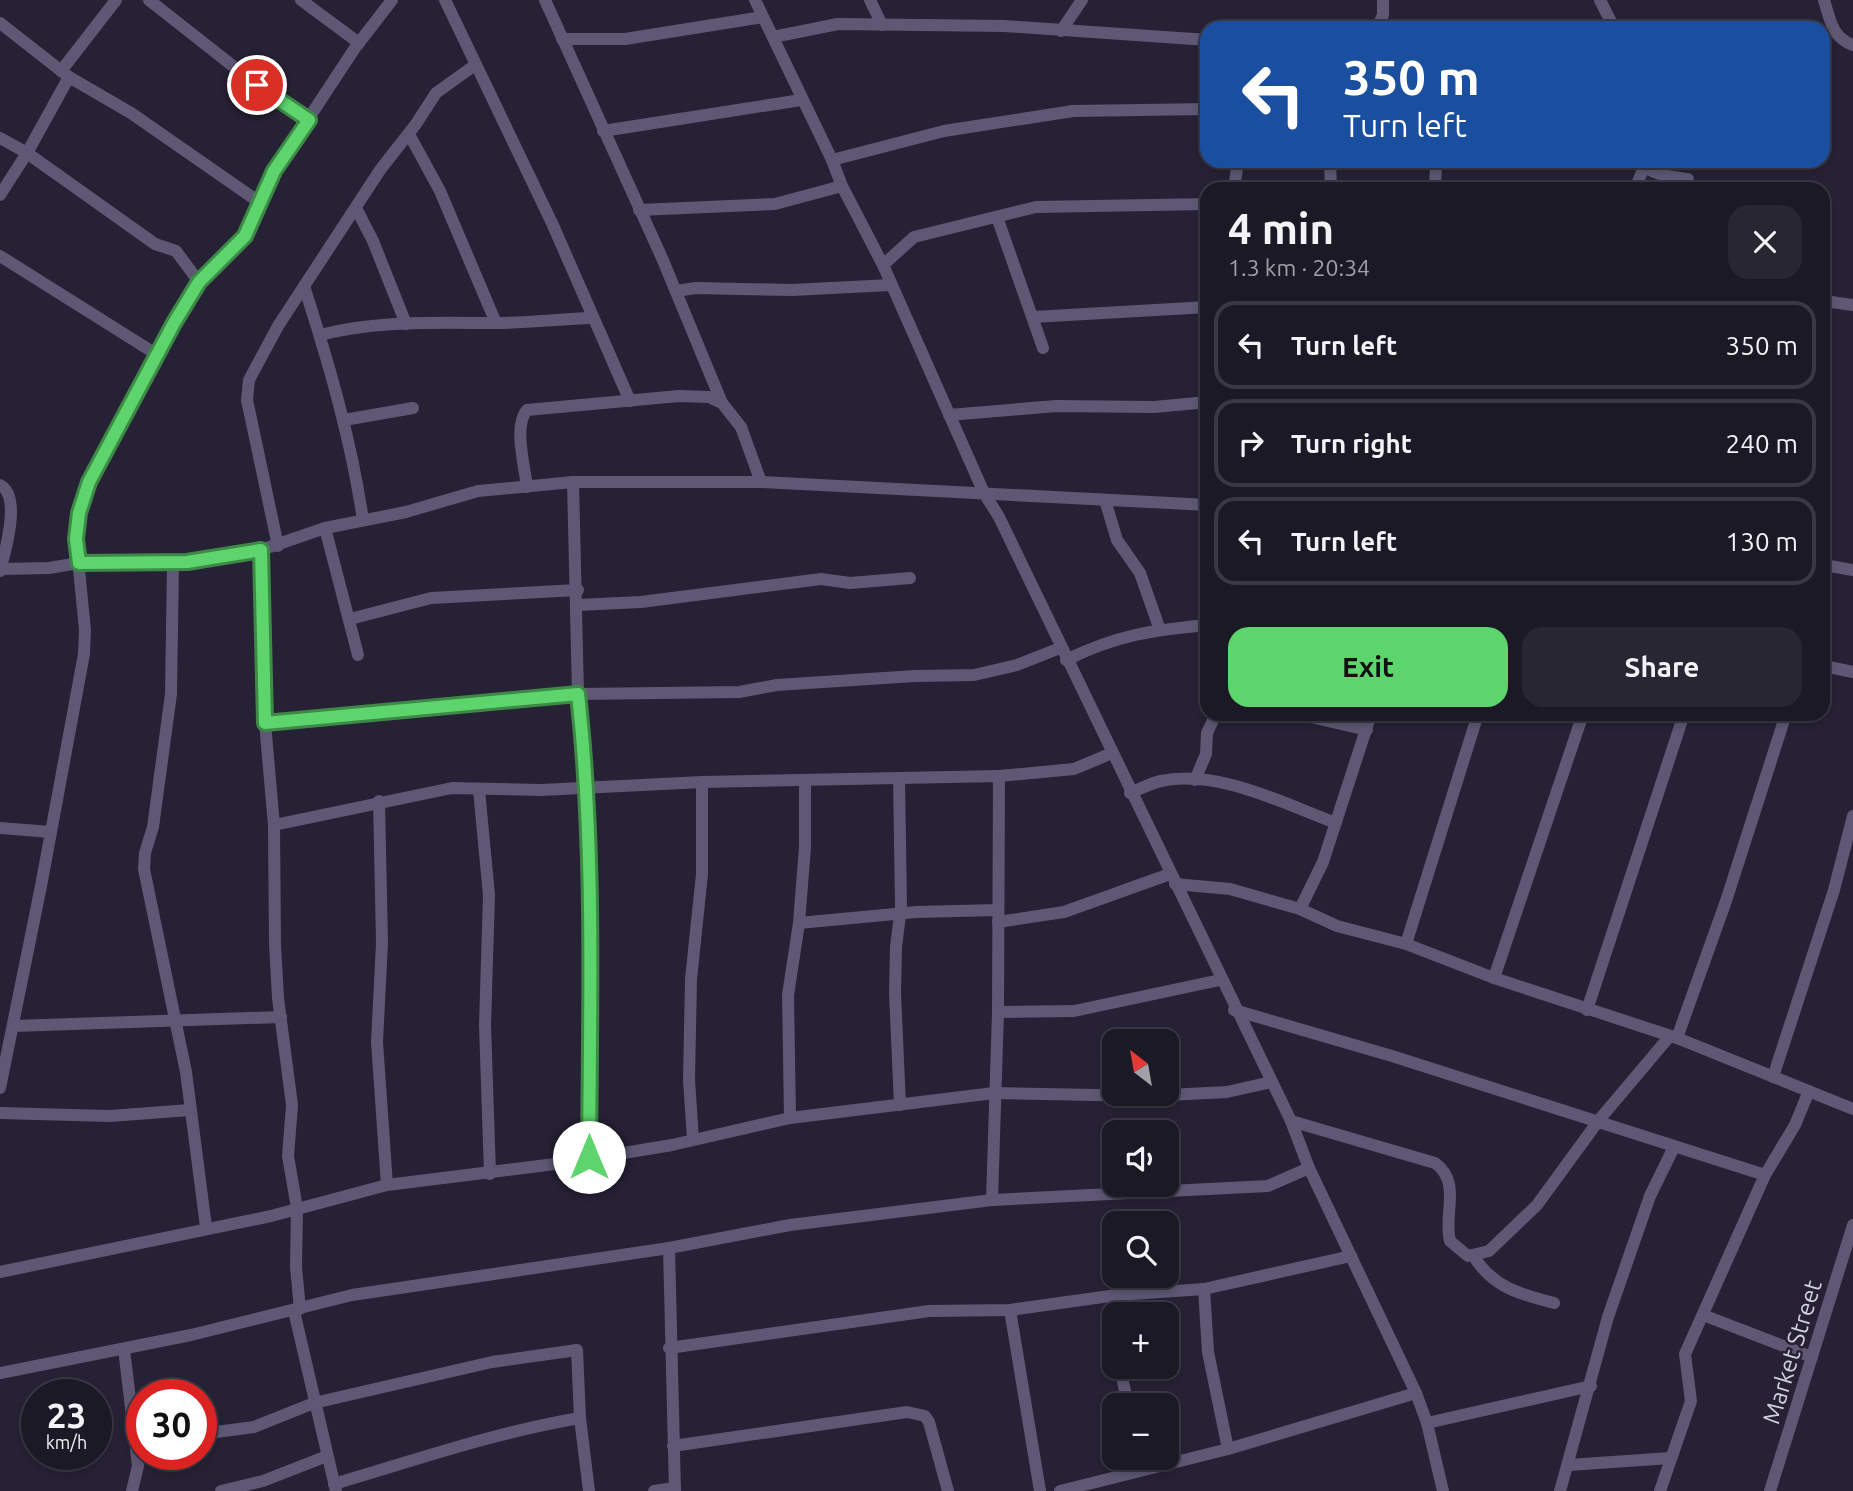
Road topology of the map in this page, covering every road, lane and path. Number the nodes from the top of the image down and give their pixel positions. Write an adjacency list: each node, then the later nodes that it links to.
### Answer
1 (117, 0): 25 (street)
2 (149, 0): 28 (street)
3 (302, 0): 22 (street)
4 (393, 0): 22 (street)
5 (444, 0): 24 (street)
6 (545, 0): 20 (street)
7 (755, 0): 13 (street)
8 (870, 0): 17 (street)
9 (1082, 0): 18 (street)
10 (1383, 0): 14 (street)
11 (1600, 0): 15 (street)
12 (1824, 0): 23 (street)
13 (763, 17): 19 (street); 20 (street)
14 (1380, 21)
15 (1609, 21)
16 (0, 23): 25 (street)
17 (882, 25): 18 (street); 19 (street)
18 (1061, 31): 21 (street)
19 (773, 37): 26 (street)
20 (562, 39): 29 (street)
21 (1200, 40)
22 (359, 43): 28 (street)
23 (1853, 45)
24 (475, 65): 30 (street); 53 (street)
25 (65, 74): 32 (street); 38 (street)
26 (801, 100): 29 (street); 33 (street)
27 (1200, 109): 33 (street)
28 (309, 120): 38 (street)
29 (603, 131): 41 (street)
30 (409, 134): 40 (street); 54 (street)
31 (0, 138): 32 (street)
32 (27, 153): 37 (street); 45 (street)
33 (832, 160): 36 (street)
34 (1651, 168): 35 (street)
35 (1688, 179)
36 (842, 186): 41 (street); 44 (street)
37 (0, 194)
38 (259, 202): 45 (street)
39 (1200, 204): 42 (street)
40 (356, 208): 47 (street); 55 (street)
41 (639, 210): 48 (street)
42 (997, 217): 44 (street); 52 (street)
43 (0, 256): 58 (street)
44 (883, 265): 46 (street)
45 (199, 282): 58 (street)
46 (891, 285): 48 (street); 63 (street)
47 (304, 286): 56 (street); 74 (street)
48 (676, 291): 60 (street)
49 (1830, 302): 50 (street)
50 (1853, 305)
51 (1200, 307): 52 (street)
52 (1033, 317): 57 (street)
53 (592, 318): 54 (street); 59 (street)
54 (496, 323): 55 (street)
55 (406, 324): 56 (street)
56 (320, 335): 64 (street)
57 (1043, 348)
58 (156, 354): 77 (street)
59 (630, 401): 60 (street); 68 (street)
60 (722, 403): 66 (street)
61 (1200, 403): 63 (street)
62 (413, 408): 64 (street)
63 (949, 415): 69 (street)
64 (344, 419): 72 (street)
65 (573, 482): 66 (street); 68 (street); 82 (street)
66 (761, 482): 69 (street)
67 (0, 485): 79 (street)
68 (527, 486): 72 (street)
69 (984, 493): 70 (street); 87 (street)
70 (1105, 500): 71 (street); 86 (street)
71 (1200, 505)
72 (363, 520): 73 (street)
73 (325, 528): 74 (street); 84 (street)
74 (278, 546): 75 (street)
75 (261, 550): 76 (street); 100 (street)
76 (173, 562): 77 (street); 129 (street)
77 (79, 563): 79 (street); 116 (street)
78 (1830, 566): 80 (street)
79 (0, 570)
80 (1853, 570)
81 (910, 578): 83 (street)
82 (578, 590): 83 (street); 84 (street)
83 (578, 605): 92 (street)
84 (350, 619): 88 (street)
85 (1200, 626): 86 (street)
86 (1160, 629): 89 (street)
87 (1060, 648): 89 (street); 92 (street)
88 (358, 655)
89 (1066, 660): 102 (street)
90 (1830, 667): 91 (street)
91 (1853, 672)
92 (578, 694): 100 (street); 108 (street)
93 (1213, 721): 105 (street)
94 (1328, 721): 101 (street)
95 (1369, 721): 101 (street)
96 (1476, 721): 122 (street)
97 (1581, 721): 123 (street)
98 (1682, 721): 126 (street)
99 (1784, 721): 131 (street)
100 (265, 723): 114 (street)
101 (1367, 730): 113 (street)
102 (1112, 754): 103 (street); 110 (street)
103 (999, 776): 104 (street); 120 (street)
104 (899, 778): 106 (street); 119 (street)
105 (1195, 779): 110 (street); 113 (street)
106 (805, 781): 107 (street); 121 (street)
107 (702, 782): 108 (street); 144 (street)
108 (588, 787): 109 (street); 146 (street)
109 (479, 790): 111 (street); 148 (street)
110 (1130, 793): 117 (street)
111 (379, 801): 114 (street); 150 (street)
112 (1853, 816): 132 (street)
113 (1336, 823): 118 (street)
114 (274, 825): 128 (street)
115 (0, 828): 116 (street)
116 (51, 832): 130 (street)
117 (1172, 879): 118 (street); 120 (street); 124 (street)
118 (1300, 909): 122 (street)
119 (900, 916): 120 (street); 121 (street); 137 (street)
120 (998, 916): 127 (street)
121 (799, 923): 141 (street)
122 (1406, 944): 123 (street)
123 (1494, 978): 126 (street)
124 (1220, 980): 125 (street); 127 (street)
125 (1234, 1010): 133 (street); 142 (street)
126 (1587, 1010): 131 (street)
127 (998, 1012): 136 (street)
128 (281, 1017): 129 (street); 152 (street)
129 (175, 1020): 130 (street); 139 (street)
130 (13, 1026): 134 (street)
131 (1673, 1038): 132 (street); 142 (street)
132 (1773, 1077): 135 (street)
133 (1271, 1082): 136 (street); 143 (street)
134 (0, 1088)
135 (1809, 1091): 138 (street); 149 (street)
136 (994, 1093): 137 (street); 151 (street)
137 (900, 1105): 141 (street)
138 (1853, 1109)
139 (190, 1110): 140 (street); 154 (street)
140 (0, 1113)
141 (790, 1118): 144 (street)
142 (1599, 1120): 145 (street); 156 (street)
143 (1291, 1121): 147 (street); 156 (street)
144 (693, 1139): 146 (street)
145 (1674, 1147): 149 (street); 171 (street)
146 (589, 1157): 148 (street)
147 (1309, 1168): 151 (street); 157 (street)
148 (490, 1174): 150 (street)
149 (1765, 1175): 165 (street)
150 (387, 1185): 152 (street)
151 (992, 1200): 155 (street)
152 (297, 1208): 154 (street); 163 (street)
153 (1853, 1224): 168 (street, Market Street)
154 (206, 1227): 158 (street)
155 (670, 1248): 163 (street); 166 (street)
156 (1473, 1255): 162 (street)
157 (1351, 1256): 159 (street); 172 (street)
158 (0, 1272)
159 (1204, 1289): 160 (street); 178 (street)
160 (1117, 1295): 161 (street); 164 (street)
161 (1116, 1302)
162 (1554, 1303)
163 (297, 1310): 167 (street); 173 (street)
164 (1010, 1310): 166 (street); 192 (street)
165 (1703, 1315): 168 (street); 180 (street)
166 (669, 1348): 177 (street)
167 (124, 1349): 169 (street); 170 (street)
168 (1812, 1357): 197 (street, Market Street)
169 (0, 1373)
170 (129, 1379)
171 (1591, 1386): 175 (street); 181 (street)
172 (1416, 1393): 175 (street); 178 (street)
173 (314, 1403): 174 (street); 176 (street); 179 (street)
174 (580, 1418): 185 (street); 189 (street)
175 (1427, 1423): 194 (street)
176 (217, 1432)
177 (673, 1446): 186 (street); 191 (street)
178 (1228, 1449): 184 (street)
179 (327, 1456): 185 (street); 188 (street)
180 (1670, 1458): 181 (street); 196 (street)
181 (1569, 1465): 195 (street)
182 (137, 1470): 187 (street)
183 (1126, 1470): 184 (street)
184 (1126, 1474): 193 (street)
185 (335, 1488)
186 (675, 1490): 190 (street)
187 (132, 1491)
188 (221, 1491)
189 (589, 1491)
190 (654, 1491)
191 (948, 1491)
192 (1040, 1491)
193 (1060, 1491)
194 (1443, 1491)
195 (1560, 1491)
196 (1660, 1491)
197 (1770, 1491)

